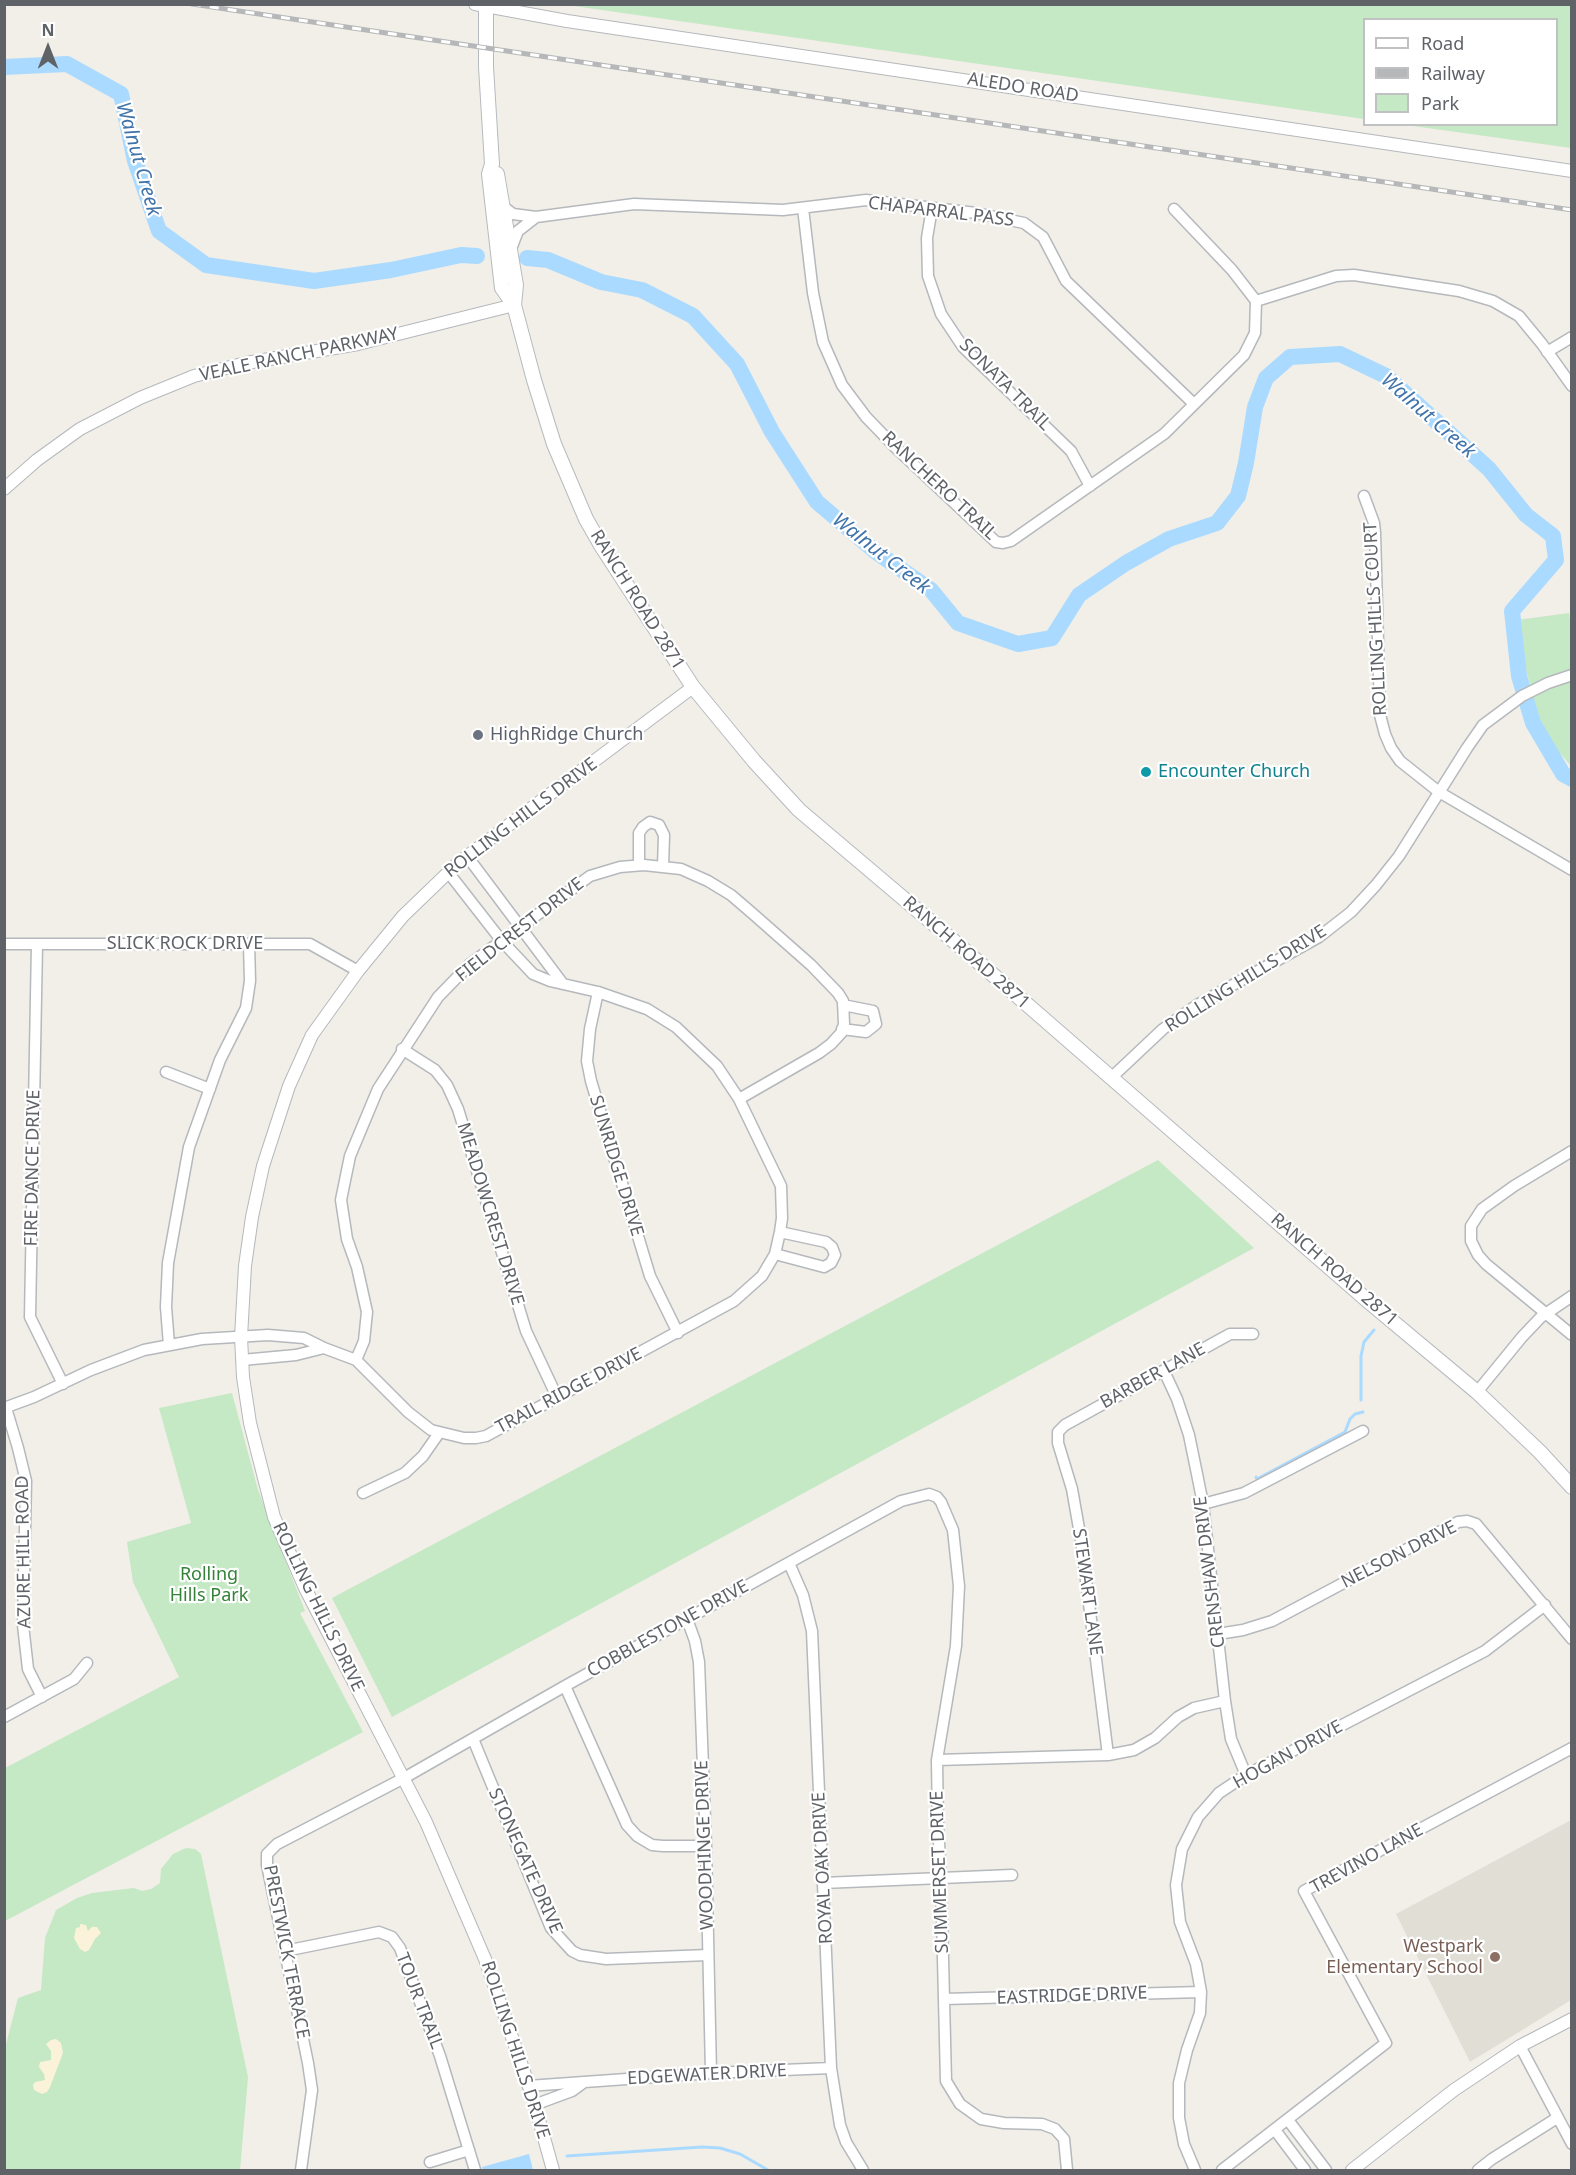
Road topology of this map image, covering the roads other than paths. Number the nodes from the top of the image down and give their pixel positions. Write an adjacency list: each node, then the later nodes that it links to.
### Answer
1 (482, 5): 2 (main road, RANCH ROAD 2871); 3 (street, ALEDO ROAD)
2 (492, 164): 4 (main road, RANCH ROAD 2871); 11 (main road, RANCH ROAD 2871)
3 (1572, 171)
4 (501, 205): 8 (street, CHAPARRAL PASS); 9 (main road, RANCH ROAD 2871)
5 (803, 208): 6 (street, CHAPARRAL PASS); 8 (street, CHAPARRAL PASS); 16 (street, RANCHERO TRAIL)
6 (932, 208): 15 (street, CHAPARRAL PASS); 16 (street, SONATA TRAIL)
7 (1174, 209): 10 (street)
8 (536, 217): 9 (street)
9 (510, 252): 11 (main road, RANCH ROAD 2871)
10 (1256, 301): 13 (street); 15 (street, RANCHERO TRAIL)
11 (514, 305): 17 (street, VEALE RANCH PARKWAY); 20 (main road, RANCH ROAD 2871)
12 (1572, 337): 13 (street)
13 (1547, 352): 14 (street)
14 (1572, 386)
15 (1194, 405): 16 (street, RANCHERO TRAIL)
16 (1090, 486)
17 (4, 489)
18 (1364, 495): 21 (street, ROLLING HILLS COURT)
19 (1572, 675): 21 (street, ROLLING HILLS DRIVE)
20 (693, 687): 22 (street, ROLLING HILLS DRIVE); 39 (main road, RANCH ROAD 2871)
21 (1439, 792): 25 (street, ROLLING HILLS COURT); 39 (street, ROLLING HILLS DRIVE)
22 (467, 856): 26 (street, ROLLING HILLS DRIVE); 27 (street)
23 (639, 865): 24 (street, FIELDCREST DRIVE); 24 (street); 27 (street, FIELDCREST DRIVE)
24 (663, 867): 35 (street, FIELDCREST DRIVE)
25 (1572, 870)
26 (448, 872): 28 (street, TRAIL RIDGE DRIVE); 32 (street, ROLLING HILLS DRIVE)
27 (521, 925): 28 (street, FIELDCREST DRIVE); 33 (street)
28 (501, 940): 33 (street, TRAIL RIDGE DRIVE); 37 (street, FIELDCREST DRIVE)
29 (4, 944): 30 (street, SLICK ROCK DRIVE)
30 (37, 944): 31 (street, SLICK ROCK DRIVE); 56 (street, FIRE DANCE DRIVE)
31 (249, 944): 32 (street, SLICK ROCK DRIVE); 40 (street)
32 (358, 971): 50 (street, ROLLING HILLS DRIVE)
33 (563, 984): 34 (street, TRAIL RIDGE DRIVE)
34 (598, 992): 41 (street, TRAIL RIDGE DRIVE); 47 (street, SUNRIDGE DRIVE)
35 (843, 1005): 36 (street); 36 (street)
36 (842, 1029): 41 (street)
37 (402, 1049): 54 (street, FIELDCREST DRIVE); 58 (street, MEADOWCREST DRIVE)
38 (166, 1072): 40 (street)
39 (1111, 1078): 57 (main road, RANCH ROAD 2871)
40 (210, 1089): 51 (street)
41 (739, 1099): 43 (street, TRAIL RIDGE DRIVE)
42 (1572, 1151): 46 (street)
43 (780, 1232): 44 (street, TRAIL RIDGE DRIVE); 44 (street)
44 (775, 1254): 47 (street, TRAIL RIDGE DRIVE)
45 (1572, 1296): 46 (street)
46 (1546, 1314): 49 (street); 57 (street)
47 (678, 1333): 58 (street, TRAIL RIDGE DRIVE)
48 (1253, 1334): 55 (street, BARBER LANE)
49 (1572, 1335)
50 (241, 1336): 51 (street, TRAIL RIDGE DRIVE); 52 (street, TRAIL RIDGE DRIVE); 53 (street, ROLLING HILLS DRIVE)
51 (169, 1345): 56 (street, TRAIL RIDGE DRIVE)
52 (324, 1348): 53 (street); 54 (street, TRAIL RIDGE DRIVE)
53 (242, 1360): 82 (street, ROLLING HILLS DRIVE)
54 (356, 1360): 62 (street, TRAIL RIDGE DRIVE)
55 (1164, 1371): 61 (street, BARBER LANE); 66 (street, CRENSHAW DRIVE)
56 (63, 1384): 59 (street, TRAIL RIDGE DRIVE)
57 (1476, 1392): 63 (main road, RANCH ROAD 2871)
58 (557, 1397): 62 (street, TRAIL RIDGE DRIVE)
59 (5, 1408): 74 (street, AZURE HILL ROAD)
60 (1363, 1431): 66 (street)
61 (1058, 1432): 79 (street, STEWART LANE)
62 (439, 1433): 64 (street)
63 (1572, 1487)
64 (363, 1493)
65 (937, 1497): 67 (street, COBBLESTONE DRIVE); 80 (street, SUMMERSET DRIVE)
66 (1203, 1504): 70 (street, CRENSHAW DRIVE)
67 (789, 1563): 69 (street, COBBLESTONE DRIVE); 86 (street, ROYAL OAK DRIVE)
68 (1545, 1605): 70 (street, NELSON DRIVE); 71 (street, NELSON DRIVE); 81 (street, HOGAN DRIVE)
69 (687, 1619): 73 (street, COBBLESTONE DRIVE); 83 (street, WOODHINGE DRIVE)
70 (1218, 1634): 75 (street, CRENSHAW DRIVE)
71 (1572, 1639)
72 (87, 1663): 74 (street)
73 (565, 1686): 77 (street, COBBLESTONE DRIVE); 83 (street)
74 (42, 1696): 76 (street)
75 (1225, 1701): 79 (street); 81 (street, CRENSHAW DRIVE)
76 (4, 1717)
77 (473, 1739): 82 (street, COBBLESTONE DRIVE); 88 (street, STONEGATE DRIVE)
78 (1572, 1748): 99 (street, TREVINO LANE)
79 (1108, 1755): 80 (street)
80 (937, 1760): 85 (street, SUMMERSET DRIVE)
81 (1246, 1775): 89 (street, HOGAN DRIVE)
82 (404, 1778): 87 (street, PRESTWICK TERRACE); 96 (street, ROLLING HILLS DRIVE)
83 (706, 1845): 88 (street, WOODHINGE DRIVE)
84 (1012, 1875): 85 (street)
85 (941, 1877): 86 (street); 90 (street, SUMMERSET DRIVE)
86 (823, 1883): 93 (street, ROYAL OAK DRIVE)
87 (285, 1952): 102 (street, TOUR TRAIL); 104 (street, PRESTWICK TERRACE)
88 (708, 1955): 94 (street, WOODHINGE DRIVE)
89 (1201, 1992): 90 (street, EASTRIDGE DRIVE); 109 (street, HOGAN DRIVE)
90 (944, 1999): 108 (street, SUMMERSET DRIVE)
91 (1572, 2019): 92 (street)
92 (1520, 2046): 98 (street); 113 (street)
93 (831, 2068): 94 (street, EDGEWATER DRIVE); 107 (street, ROYAL OAK DRIVE)
94 (711, 2073): 95 (street, EDGEWATER DRIVE)
95 (583, 2083): 96 (street, EDGEWATER DRIVE); 97 (street, EDGEWATER DRIVE)
96 (528, 2086): 97 (street, ROLLING HILLS DRIVE)
97 (534, 2105): 106 (street, ROLLING HILLS DRIVE)
98 (1557, 2118): 101 (street); 114 (street)
99 (1288, 2120): 100 (street, TREVINO LANE); 112 (street)
100 (1275, 2130): 110 (street, TREVINO LANE); 111 (street)
101 (1572, 2144)
102 (469, 2150): 103 (street); 105 (street, TOUR TRAIL)
103 (430, 2162)
104 (301, 2170)
105 (475, 2170)
106 (553, 2170)
107 (863, 2170)
108 (1067, 2170)
109 (1195, 2170)
110 (1222, 2170)
111 (1305, 2170)
112 (1326, 2170)
113 (1352, 2170)
114 (1478, 2170)

